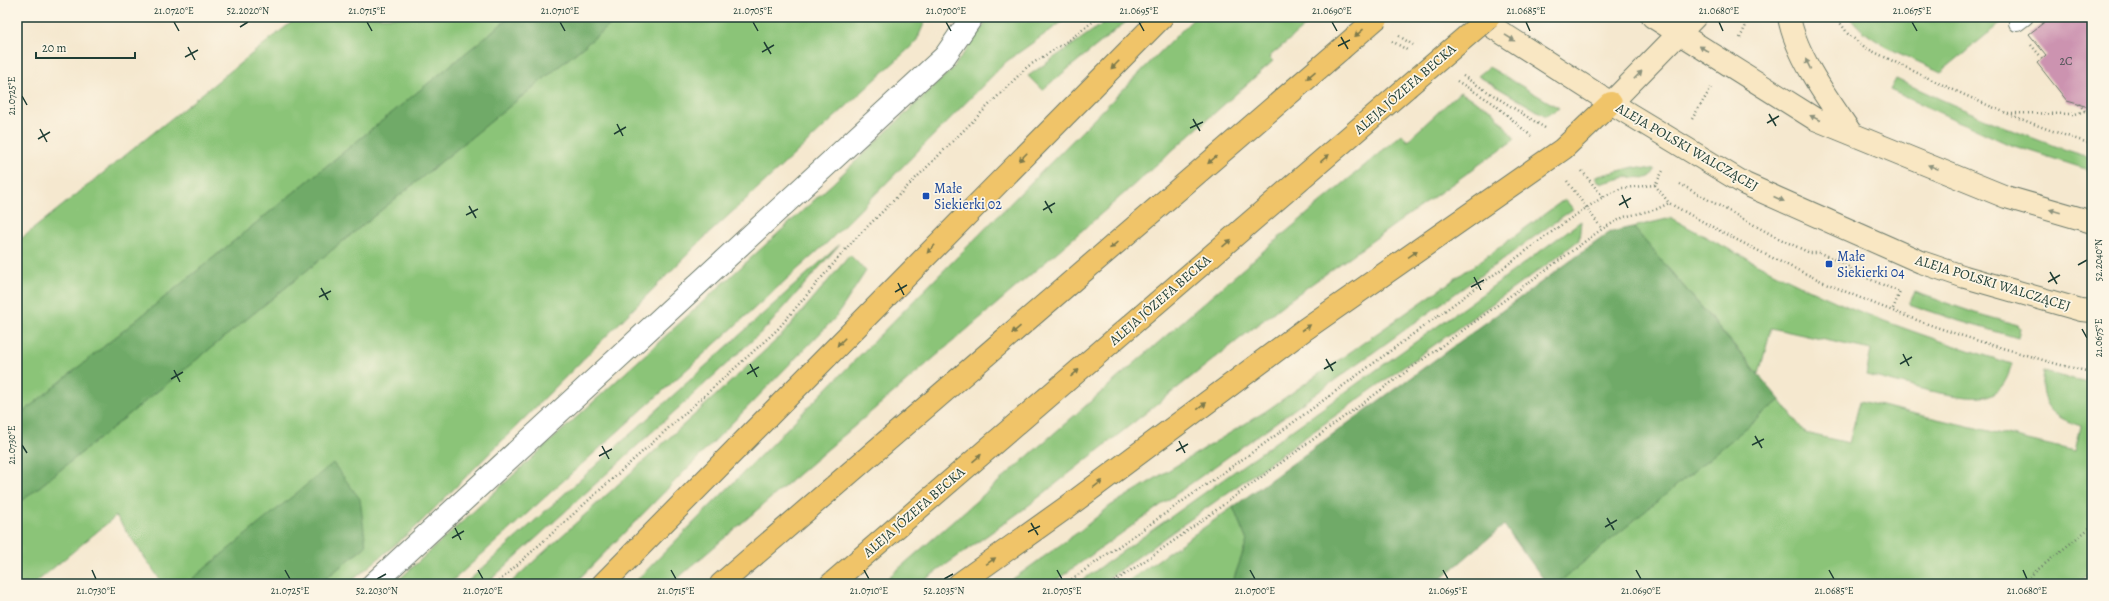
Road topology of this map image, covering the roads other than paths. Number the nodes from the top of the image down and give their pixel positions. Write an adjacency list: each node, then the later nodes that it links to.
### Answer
1 (972, 17): 16 (street)
2 (1156, 17): 11 (main road)
3 (1162, 17): 11 (main road)
4 (1378, 17): 18 (main road, one-way to 18, bridge)
5 (1477, 17): 12 (main road, ALEJA POLSKI WALCZĄCEJ, one-way to 12)
6 (1489, 17): 19 (main road, ALEJA JÓZEFA BECKA, one-way to 6, bridge)
7 (1653, 17): 10 (main road)
8 (1696, 17): 10 (main road)
9 (1789, 17): 13 (main road, one-way to 9)
10 (1679, 33): 12 (main road, one-way to 10); 13 (main road, one-way to 10)
11 (1138, 41): 17 (main road, one-way to 17)
12 (1611, 103): 15 (main road, ALEJA POLSKI WALCZĄCEJ, one-way to 15); 20 (main road, one-way to 12)
13 (1850, 133): 14 (main road, one-way to 13)
14 (2092, 222)
15 (2092, 311)
16 (373, 584)
17 (603, 584)
18 (721, 584)
19 (831, 584)
20 (959, 584)

